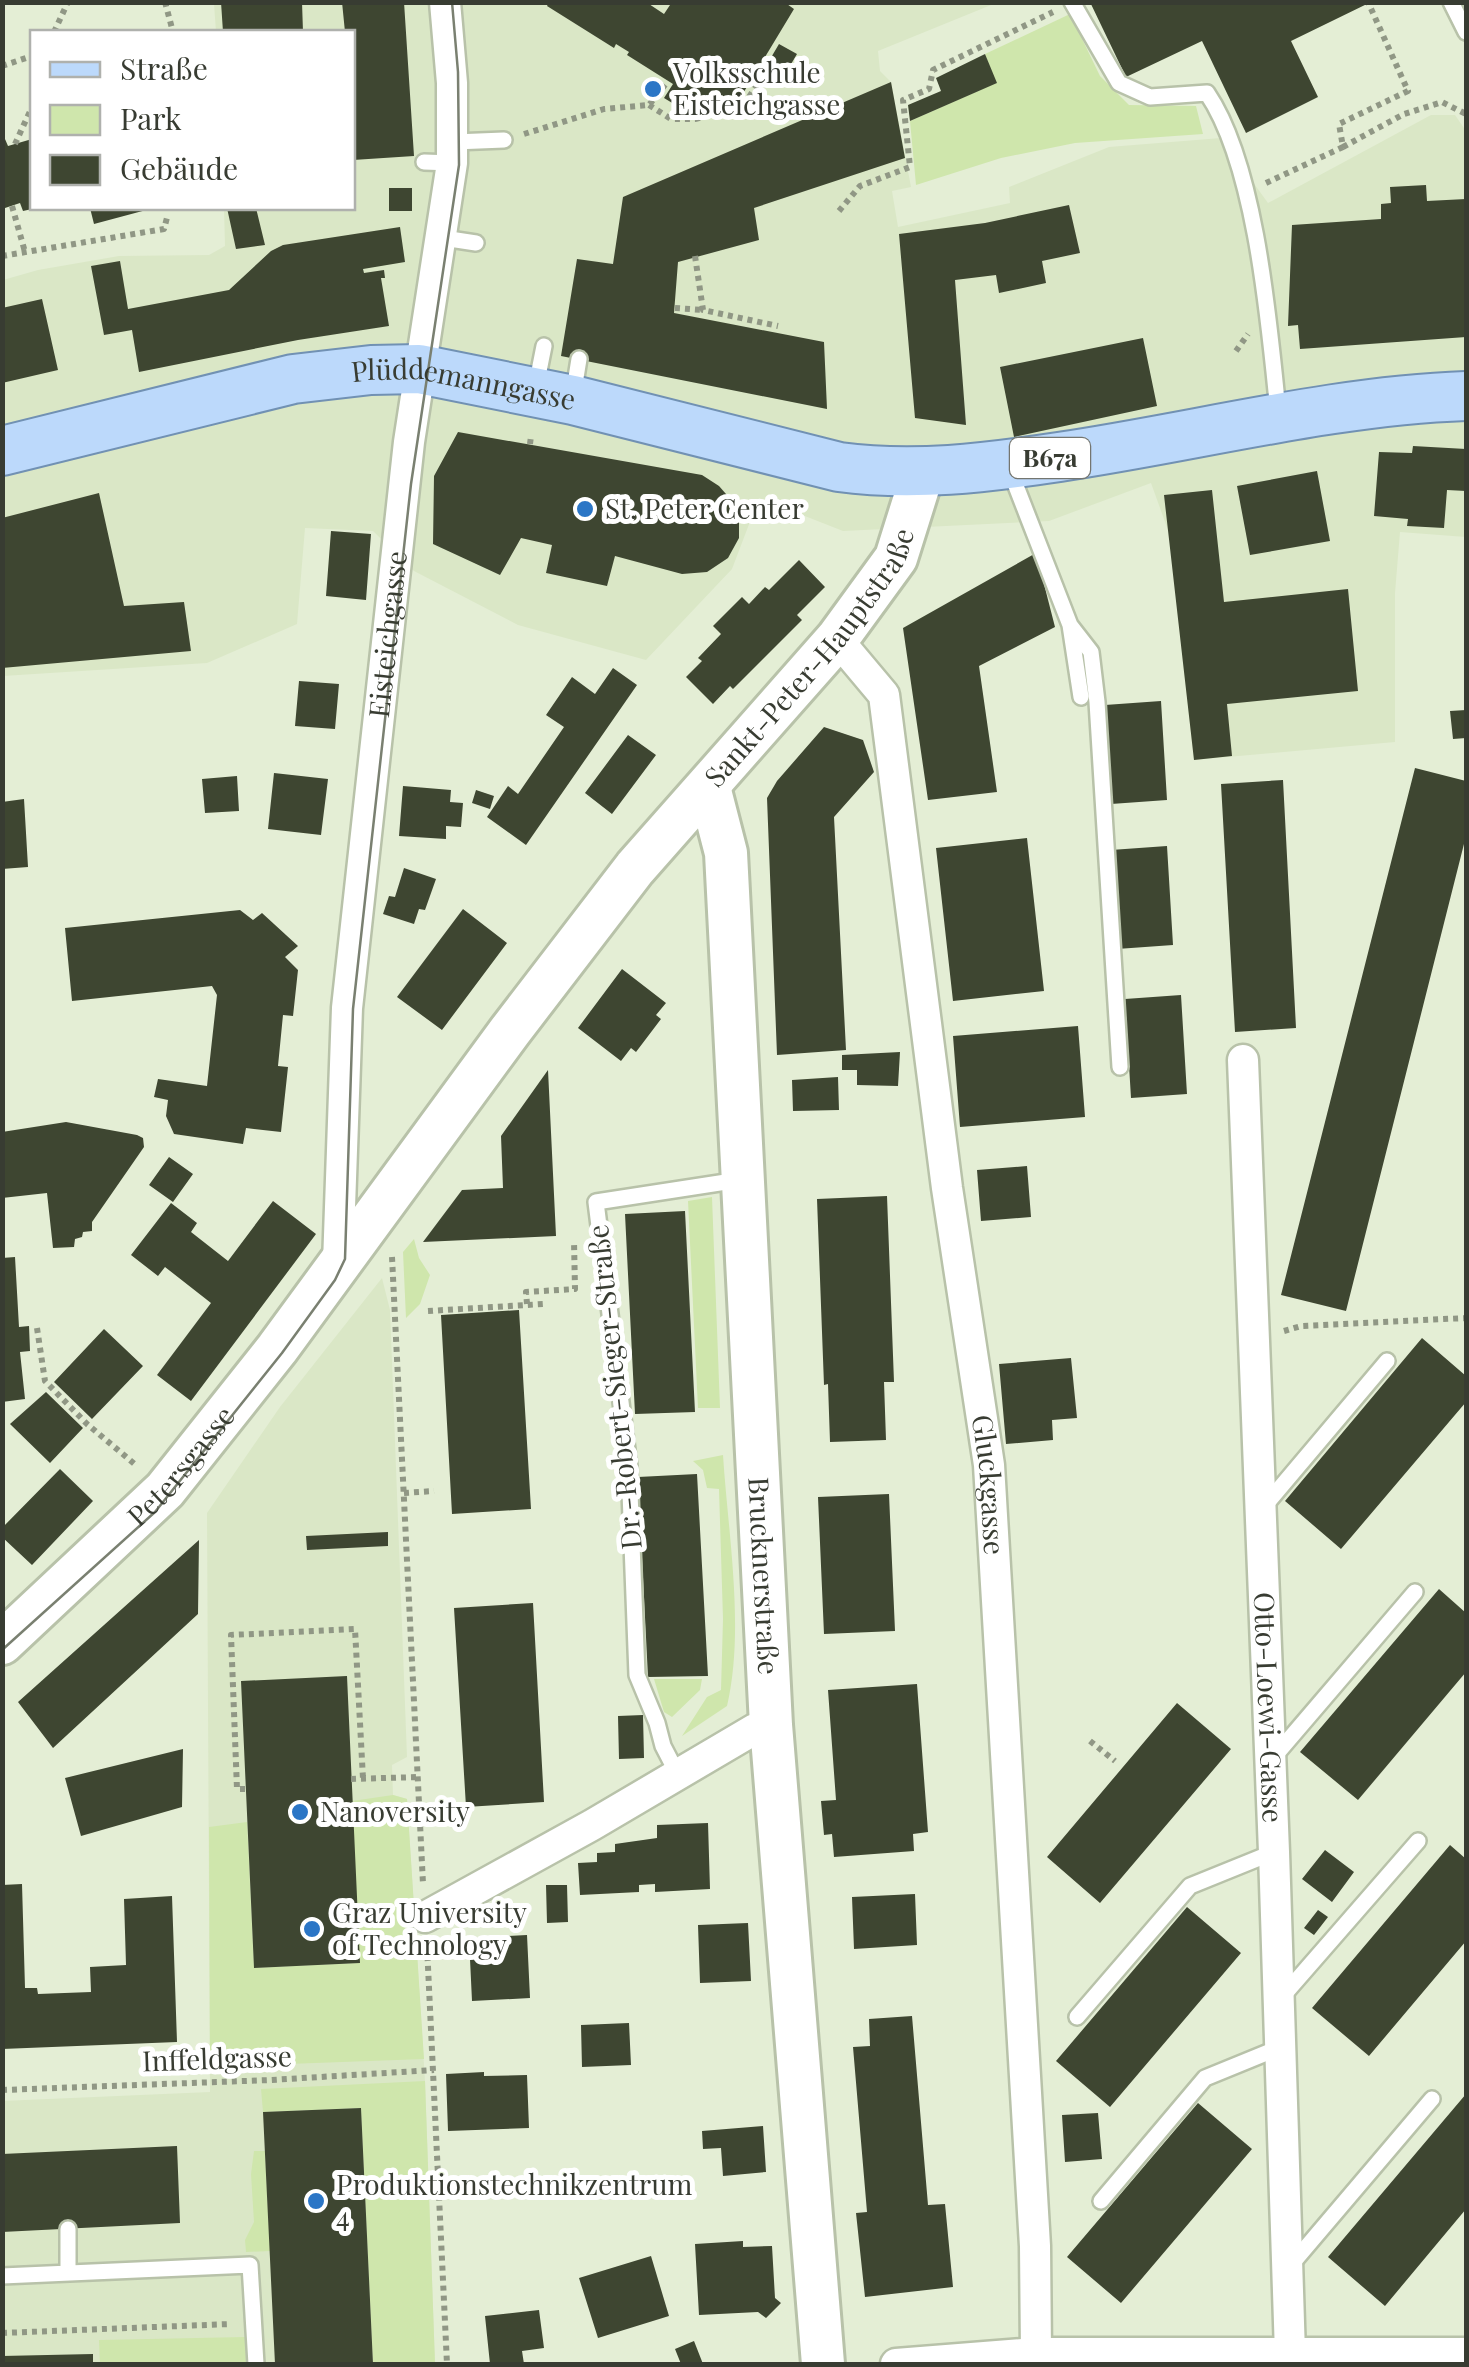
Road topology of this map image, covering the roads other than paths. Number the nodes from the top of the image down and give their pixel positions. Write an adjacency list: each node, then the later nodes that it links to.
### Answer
1 (446, 2): 6 (street, Eisteichgasse)
2 (1451, 2): 4 (lane)
3 (1072, 3): 13 (lane)
4 (1466, 32)
5 (504, 140): 6 (lane)
6 (443, 156): 7 (street, Eisteichgasse)
7 (443, 238): 8 (lane); 10 (street, Eisteichgasse)
8 (476, 243)
9 (544, 346): 12 (lane)
10 (419, 369): 12 (main road, Plüddemanngasse / B67a); 14 (main road, Plüddemanngasse / B67a); 24 (street, Eisteichgasse)
11 (1466, 396): 13 (main road, B67a)
12 (549, 406): 16 (main road, Plüddemanngasse / B67a)
13 (1279, 420): 15 (main road, B67a)
14 (2, 451)
15 (1008, 464): 16 (main road, B67a); 17 (lane)
16 (923, 472): 18 (main road, Sankt-Peter-Hauptstraße)
17 (1070, 625): 19 (lane); 22 (lane)
18 (838, 639): 20 (main road, Sankt-Peter-Hauptstraße); 44 (street, Gluckgasse)
19 (1081, 697)
20 (709, 787): 23 (main road, Brucknerstraße); 24 (main road, Sankt-Peter-Hauptstraße)
21 (1243, 1060): 26 (street, Otto-Loewi-Gasse)
22 (1120, 1067)
23 (743, 1180): 29 (main road, Brucknerstraße); 31 (lane, Dr.-Robert-Sieger-Straße)
24 (337, 1266): 28 (main road, Petersgasse)
25 (1387, 1361): 26 (lane)
26 (1261, 1511): 30 (street, Otto-Loewi-Gasse)
27 (1415, 1592): 30 (lane)
28 (2, 1643)
29 (771, 1724): 31 (street); 50 (main road, Brucknerstraße)
30 (1271, 1761): 33 (street, Otto-Loewi-Gasse)
31 (677, 1773): 34 (street)
32 (1418, 1842): 35 (lane)
33 (1274, 1852): 35 (street, Otto-Loewi-Gasse); 36 (lane)
34 (425, 1917)
35 (1279, 2000): 37 (street, Otto-Loewi-Gasse)
36 (1077, 2017)
37 (1281, 2047): 39 (lane); 41 (street, Otto-Loewi-Gasse)
38 (1432, 2099): 41 (lane)
39 (1102, 2202)
40 (68, 2229): 42 (lane)
41 (1288, 2268): 46 (street, Otto-Loewi-Gasse)
42 (68, 2273): 43 (lane); 49 (lane)
43 (2, 2276)
44 (1036, 2353): 47 (street); 51 (street)
45 (1466, 2353): 48 (street)
46 (1290, 2354): 47 (street); 48 (street)
47 (1151, 2358)
48 (1355, 2360)
49 (256, 2364)
50 (824, 2364)
51 (896, 2364)

